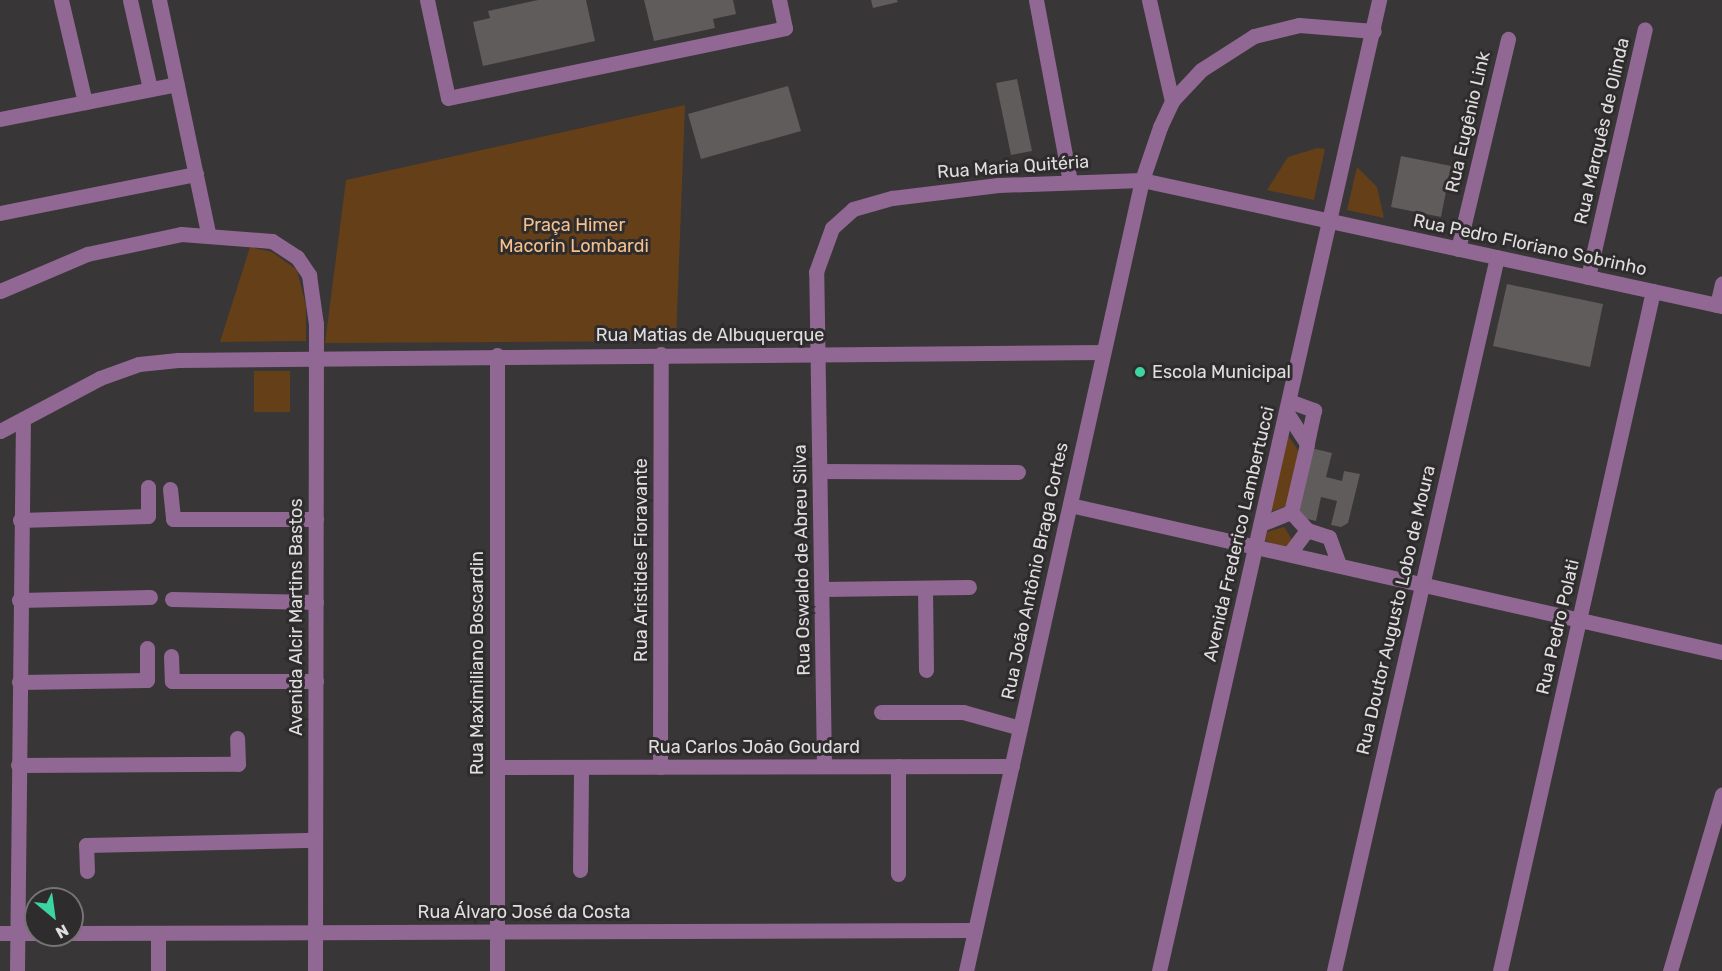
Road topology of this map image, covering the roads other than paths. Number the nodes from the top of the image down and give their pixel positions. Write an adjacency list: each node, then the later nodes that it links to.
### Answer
1 (61, 0): 15 (street)
2 (130, 0): 13 (street)
3 (159, 0): 12 (street)
4 (427, 0): 5 (street)
5 (778, 0)
6 (1036, 0): 19 (street)
7 (1149, 0): 14 (street)
8 (1380, 0): 10 (street, Avenida Frederico Lambertucci)
9 (1645, 29): 25 (street, Rua Marquês de Olinda)
10 (1374, 31): 14 (street); 21 (street, Avenida Frederico Lambertucci)
11 (1508, 39): 23 (street, Rua Eugênio Link)
12 (177, 84): 13 (street); 17 (street)
13 (150, 89): 15 (street)
14 (1172, 101): 18 (street, Rua João Antônio Braga Cortes)
15 (85, 102): 16 (street)
16 (0, 119)
17 (196, 174): 20 (street); 22 (street)
18 (1142, 180): 19 (street, Rua Maria Quitéria); 21 (street, Rua Maria Quitéria); 30 (street, Rua João Antônio Braga Cortes)
19 (1070, 181): 32 (street, Rua Maria Quitéria)
20 (0, 213)
21 (1331, 221): 23 (street, Rua Pedro Floriano Sobrinho); 35 (street, Avenida Frederico Lambertucci)
22 (208, 233): 27 (street); 34 (street, Avenida Alcir Martins Bastos)
23 (1458, 249): 24 (street, Rua Pedro Floriano Sobrinho)
24 (1497, 257): 25 (street, Rua Pedro Floriano Sobrinho); 52 (street, Rua Doutor Augusto Lobo de Moura)
25 (1588, 277): 28 (street, Rua Pedro Floriano Sobrinho)
26 (1722, 284): 29 (street)
27 (0, 291)
28 (1653, 291): 29 (street, Rua Pedro Floriano Sobrinho); 60 (street, Rua Pedro Polati)
29 (1720, 306)
30 (1103, 352): 32 (street, Rua Matias de Albuquerque); 43 (street, Rua João Antônio Braga Cortes)
31 (661, 354): 32 (street, Rua Matias de Albuquerque); 33 (street, Rua Matias de Albuquerque); 76 (street, Rua Aristides Fioravante)
32 (819, 354): 39 (street, Rua Oswaldo de Abreu Silva)
33 (497, 355): 34 (street, Rua Matias de Albuquerque); 74 (street, Rua Maximiliano Boscardin)
34 (316, 356): 36 (street, Rua Matias de Albuquerque); 45 (street, Avenida Alcir Martins Bastos)
35 (1288, 407): 38 (street); 38 (street); 47 (street, Avenida Frederico Lambertucci)
36 (23, 418): 37 (street, Rua Matias de Albuquerque); 46 (street)
37 (0, 431)
38 (1307, 444): 44 (street)
39 (820, 471): 40 (street); 55 (street, Rua Oswaldo de Abreu Silva)
40 (1018, 472)
41 (147, 487): 46 (street)
42 (170, 489): 45 (street)
43 (1070, 504): 49 (street); 68 (street, Rua João Antônio Braga Cortes)
44 (1291, 512): 47 (street); 48 (street)
45 (316, 519): 59 (street, Avenida Alcir Martins Bastos)
46 (20, 520): 58 (street)
47 (1261, 524): 49 (street, Avenida Frederico Lambertucci)
48 (1307, 530): 50 (street); 51 (street)
49 (1256, 547): 50 (street); 95 (street, Avenida Frederico Lambertucci)
50 (1289, 554): 51 (street)
51 (1339, 565): 52 (street)
52 (1422, 584): 60 (street); 96 (street, Rua Doutor Augusto Lobo de Moura)
53 (969, 587): 54 (street)
54 (925, 588): 55 (street); 64 (street)
55 (822, 590): 71 (street, Rua Oswaldo de Abreu Silva)
56 (150, 597): 58 (street)
57 (172, 599): 59 (street)
58 (19, 600): 66 (street)
59 (316, 602): 65 (street, Avenida Alcir Martins Bastos)
60 (1580, 620): 62 (street); 97 (street, Rua Pedro Polati)
61 (147, 648): 66 (street)
62 (1722, 652)
63 (171, 656): 65 (street)
64 (926, 670)
65 (316, 681): 78 (street, Avenida Alcir Martins Bastos)
66 (19, 682): 70 (street)
67 (881, 712): 68 (street)
68 (1020, 728): 73 (street, Rua João Antônio Braga Cortes)
69 (237, 738): 70 (street)
70 (18, 765): 86 (street)
71 (824, 766): 72 (street, Rua Carlos João Goudard); 76 (street, Rua Carlos João Goudard)
72 (898, 766): 73 (street, Rua Carlos João Goudard); 81 (street)
73 (1012, 766): 82 (street, Rua João Antônio Braga Cortes)
74 (497, 767): 75 (street, Rua Carlos João Goudard); 84 (street, Rua Maximiliano Boscardin)
75 (581, 767): 76 (street, Rua Carlos João Goudard); 79 (street)
76 (660, 767)
77 (1722, 794): 98 (street)
78 (315, 840): 80 (street); 83 (street, Avenida Alcir Martins Bastos)
79 (580, 870)
80 (87, 871)
81 (898, 874)
82 (975, 930): 84 (street, Rua Álvaro José da Costa); 94 (street, Rua João Antônio Braga Cortes)
83 (315, 932): 84 (street, Rua Álvaro José da Costa); 89 (street, Rua Álvaro José da Costa); 92 (street, Avenida Alcir Martins Bastos)
84 (497, 932): 93 (street, Rua Maximiliano Boscardin)
85 (0, 933): 86 (street)
86 (17, 933): 87 (street); 90 (street)
87 (24, 933)
88 (84, 933): 89 (street, Rua Álvaro José da Costa)
89 (158, 933): 91 (street)
90 (17, 971)
91 (158, 971)
92 (315, 971)
93 (497, 971)
94 (966, 971)
95 (1159, 971)
96 (1334, 971)
97 (1500, 971)
98 (1670, 971)

